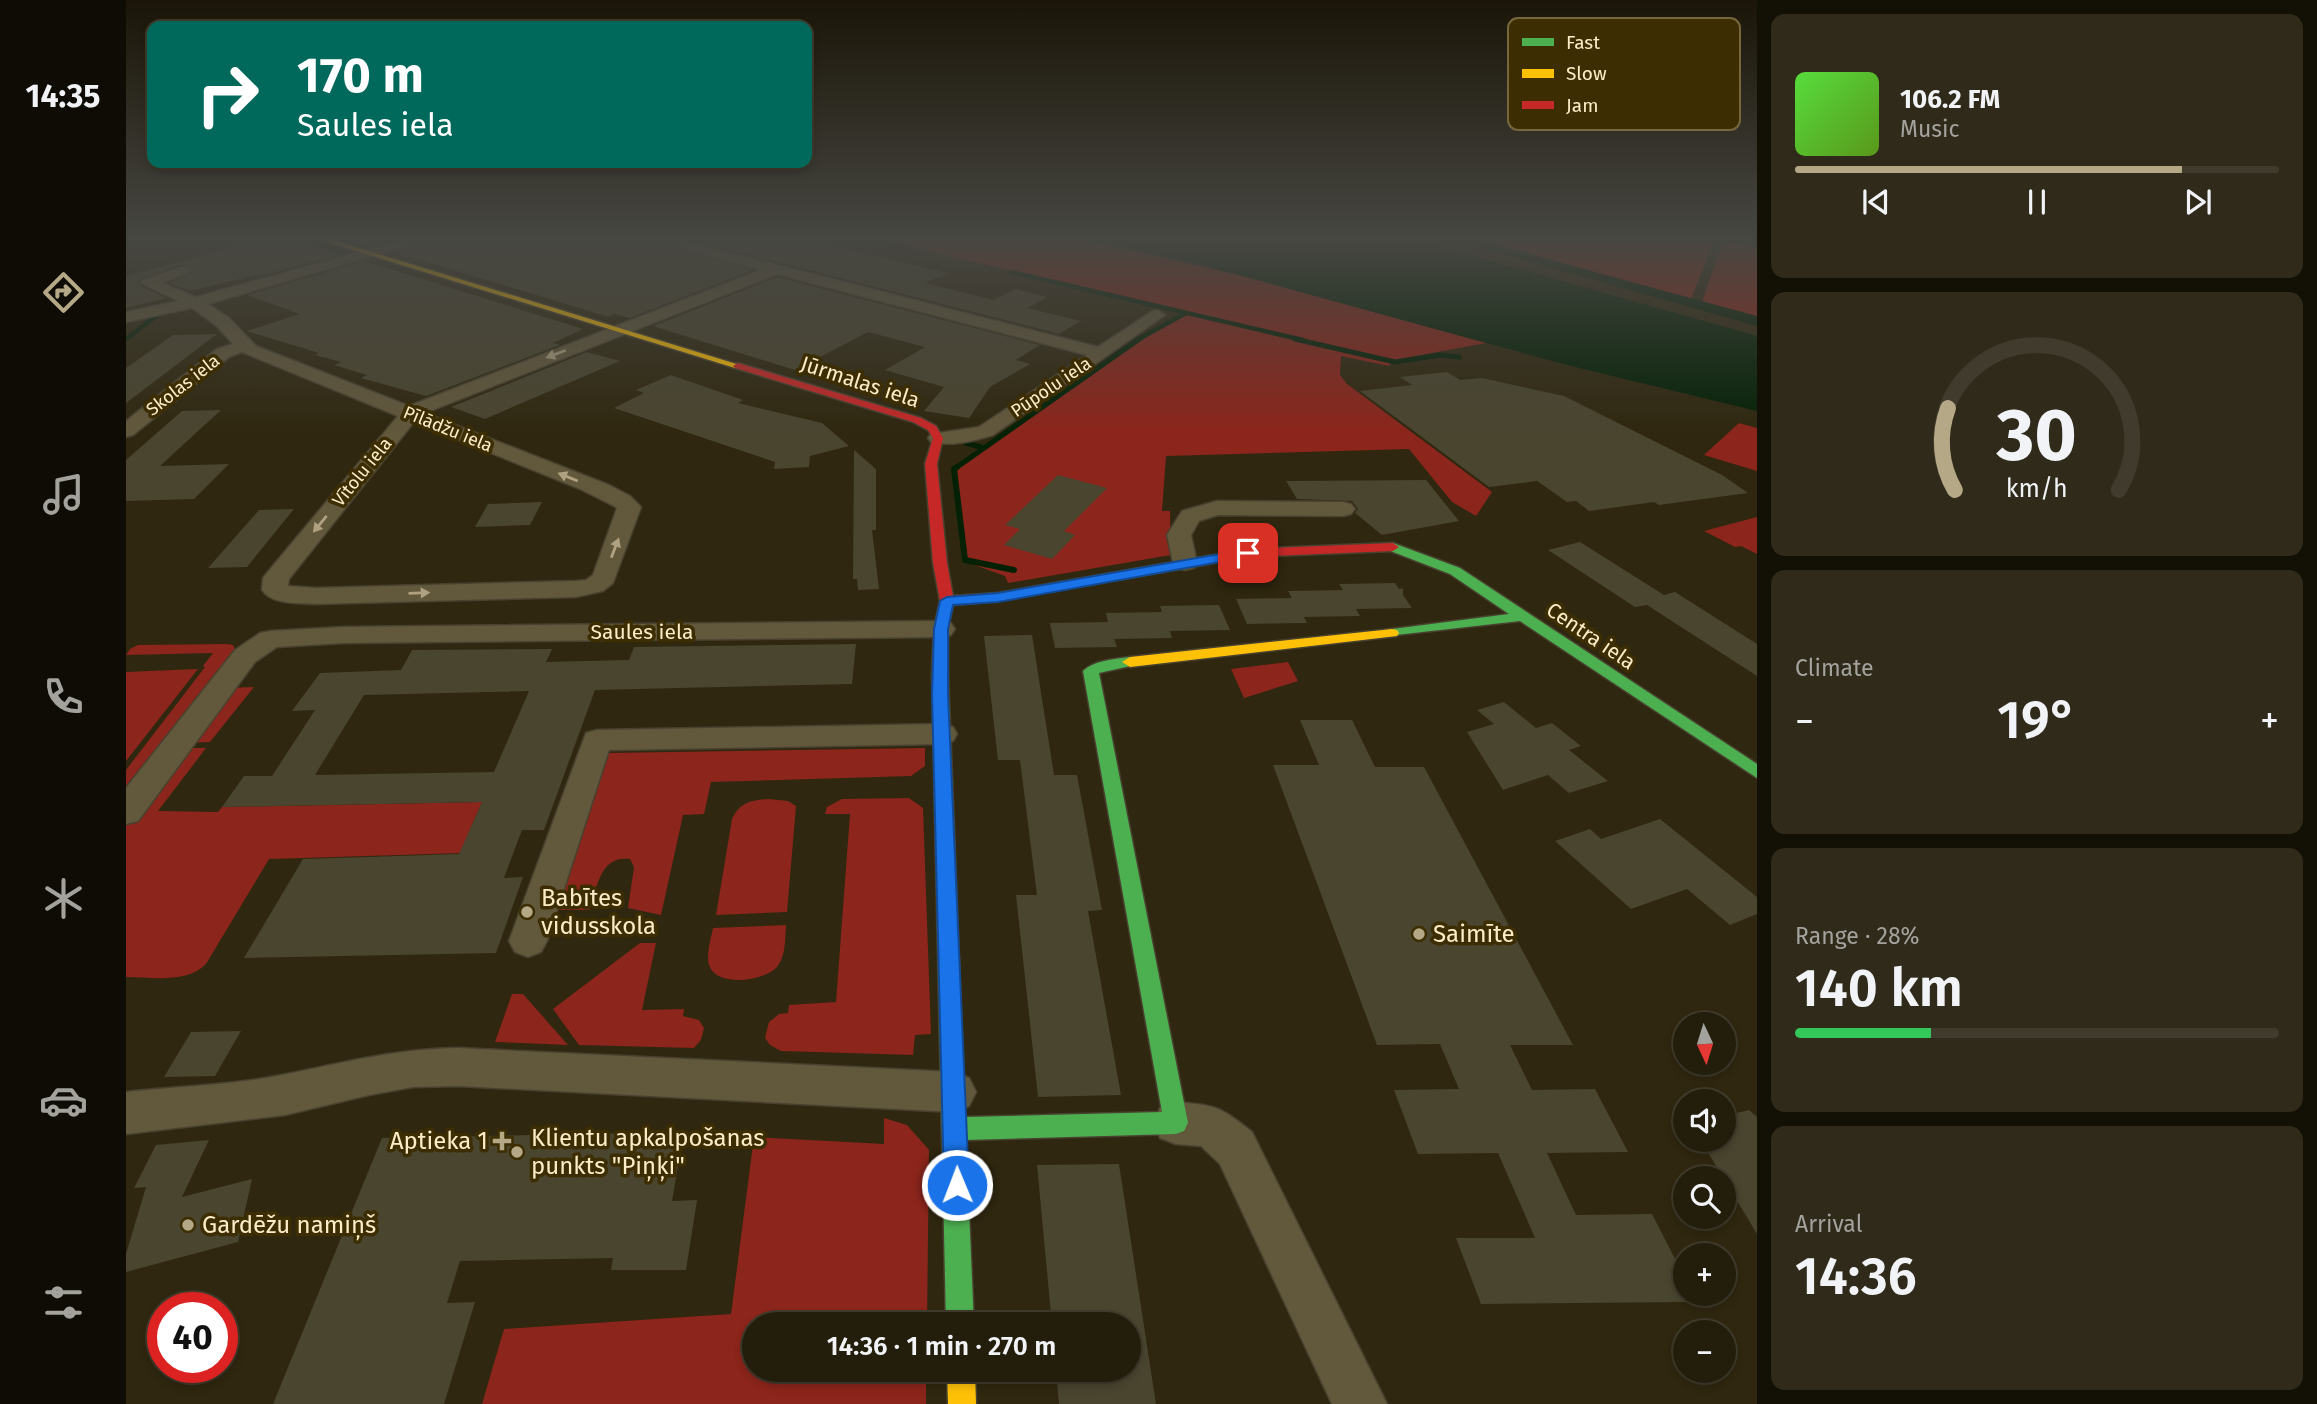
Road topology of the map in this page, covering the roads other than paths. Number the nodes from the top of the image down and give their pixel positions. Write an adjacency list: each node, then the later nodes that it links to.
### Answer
1 (197, 302): 9 (street, Pīlādžu iela)
2 (195, 303): 7 (street)
3 (531, 303): 8 (street, Jūrmalas iela)
4 (689, 303): 8 (street, Vītolu iela)
5 (906, 303): 10 (street)
6 (1157, 314): 10 (street, Pūpolu iela)
7 (126, 317)
8 (620, 329): 11 (street, Vītolu iela, one-way to 11); 13 (street, Jūrmalas iela)
9 (243, 346): 11 (street, Pīlādžu iela); 12 (street, Skolas iela)
10 (1101, 353): 13 (street, Pūpolu iela)
11 (410, 414): 16 (street, Pīlādžu iela, one-way to 11); 16 (street, Vītolu iela, one-way to 16)
12 (126, 431)
13 (938, 438): 17 (street)
14 (1343, 509): 15 (street)
15 (1185, 563): 17 (street); 18 (street, Centra iela)
16 (594, 586)
17 (947, 601): 19 (street)
18 (1523, 616): 21 (street, Centra iela); 26 (street)
19 (941, 629): 20 (street); 22 (street, Saules iela)
20 (942, 734): 23 (street); 24 (street)
21 (1757, 772)
22 (126, 812)
23 (527, 941)
24 (955, 1111): 25 (street); 26 (street); 27 (street)
25 (126, 1113)
26 (1175, 1123): 30 (street)
27 (960, 1312)
28 (961, 1382): 29 (street)
29 (962, 1404)
30 (1360, 1404)

